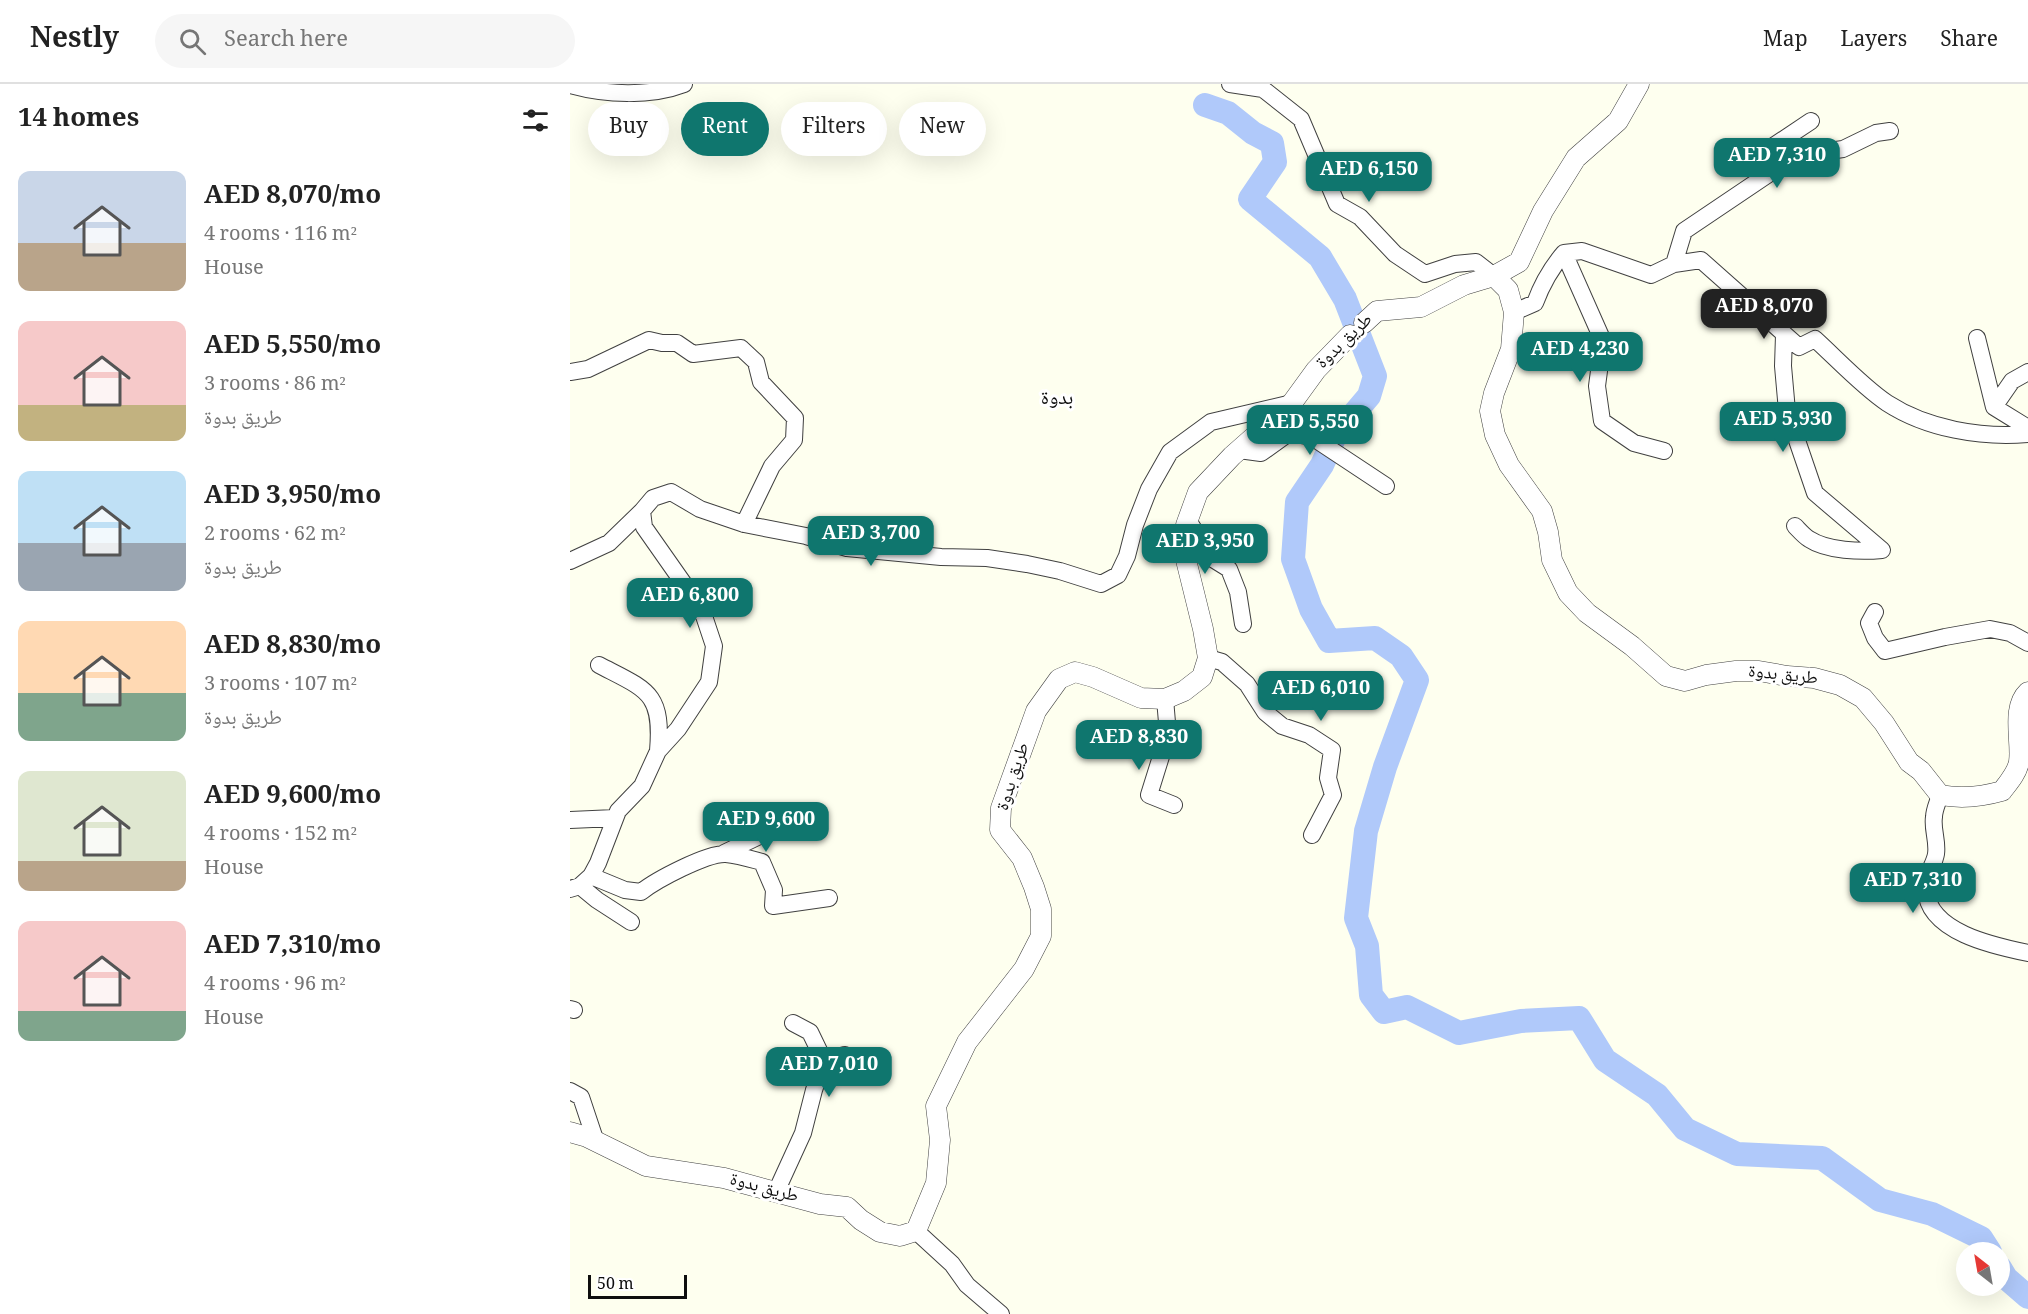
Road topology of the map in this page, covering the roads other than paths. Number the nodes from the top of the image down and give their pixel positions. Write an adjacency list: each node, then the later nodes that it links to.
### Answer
1 (684, 84): 4 (street)
2 (1230, 84): 5 (street)
3 (1639, 84): 11 (street, طريق بدوة)
4 (570, 85)
5 (1262, 87): 11 (street)
6 (1811, 121): 8 (street)
7 (1890, 131): 8 (street)
8 (1773, 171): 10 (street)
9 (1564, 253): 10 (street); 12 (street); 22 (street)
10 (1674, 264): 13 (street)
11 (1494, 276): 12 (street, طريق بدوة); 17 (street, طريق بدوة)
12 (1514, 312): 37 (street, طريق بدوة)
13 (1784, 335): 20 (street); 27 (street)
14 (1977, 338): 18 (street)
15 (570, 372): 26 (street)
16 (2028, 372): 18 (street)
17 (1292, 403): 21 (street, طريق بدوة); 26 (street)
18 (1994, 407): 19 (street)
19 (2028, 428)
20 (2028, 434)
21 (1239, 450): 23 (street); 25 (street, طريق بدوة)
22 (1664, 451)
23 (1386, 486)
24 (642, 511): 26 (street); 28 (street); 36 (street)
25 (1188, 520): 30 (street); 32 (street, طريق بدوة)
26 (744, 524)
27 (1795, 526)
28 (570, 561)
29 (1875, 612): 31 (street)
30 (1243, 624)
31 (2028, 643)
32 (1208, 658): 35 (street); 42 (street)
33 (599, 665): 36 (street)
34 (2028, 692): 37 (street)
35 (1165, 699): 38 (street); 55 (street, طريق بدوة)
36 (658, 751): 39 (street)
37 (1940, 795): 47 (street)
38 (1174, 805)
39 (615, 818): 40 (street); 44 (street)
40 (570, 820)
41 (793, 820): 43 (street)
42 (1312, 835)
43 (724, 854): 44 (street); 45 (street)
44 (580, 884): 46 (street)
45 (829, 898)
46 (632, 922)
47 (2028, 952)
48 (793, 1023): 49 (street)
49 (824, 1061): 50 (street); 54 (street)
50 (864, 1068)
51 (570, 1091): 53 (street)
52 (570, 1132): 53 (street, طريق بدوة)
53 (596, 1142): 54 (street, طريق بدوة)
54 (776, 1192): 55 (street, طريق بدوة)
55 (916, 1231): 56 (street)
56 (1000, 1314)

